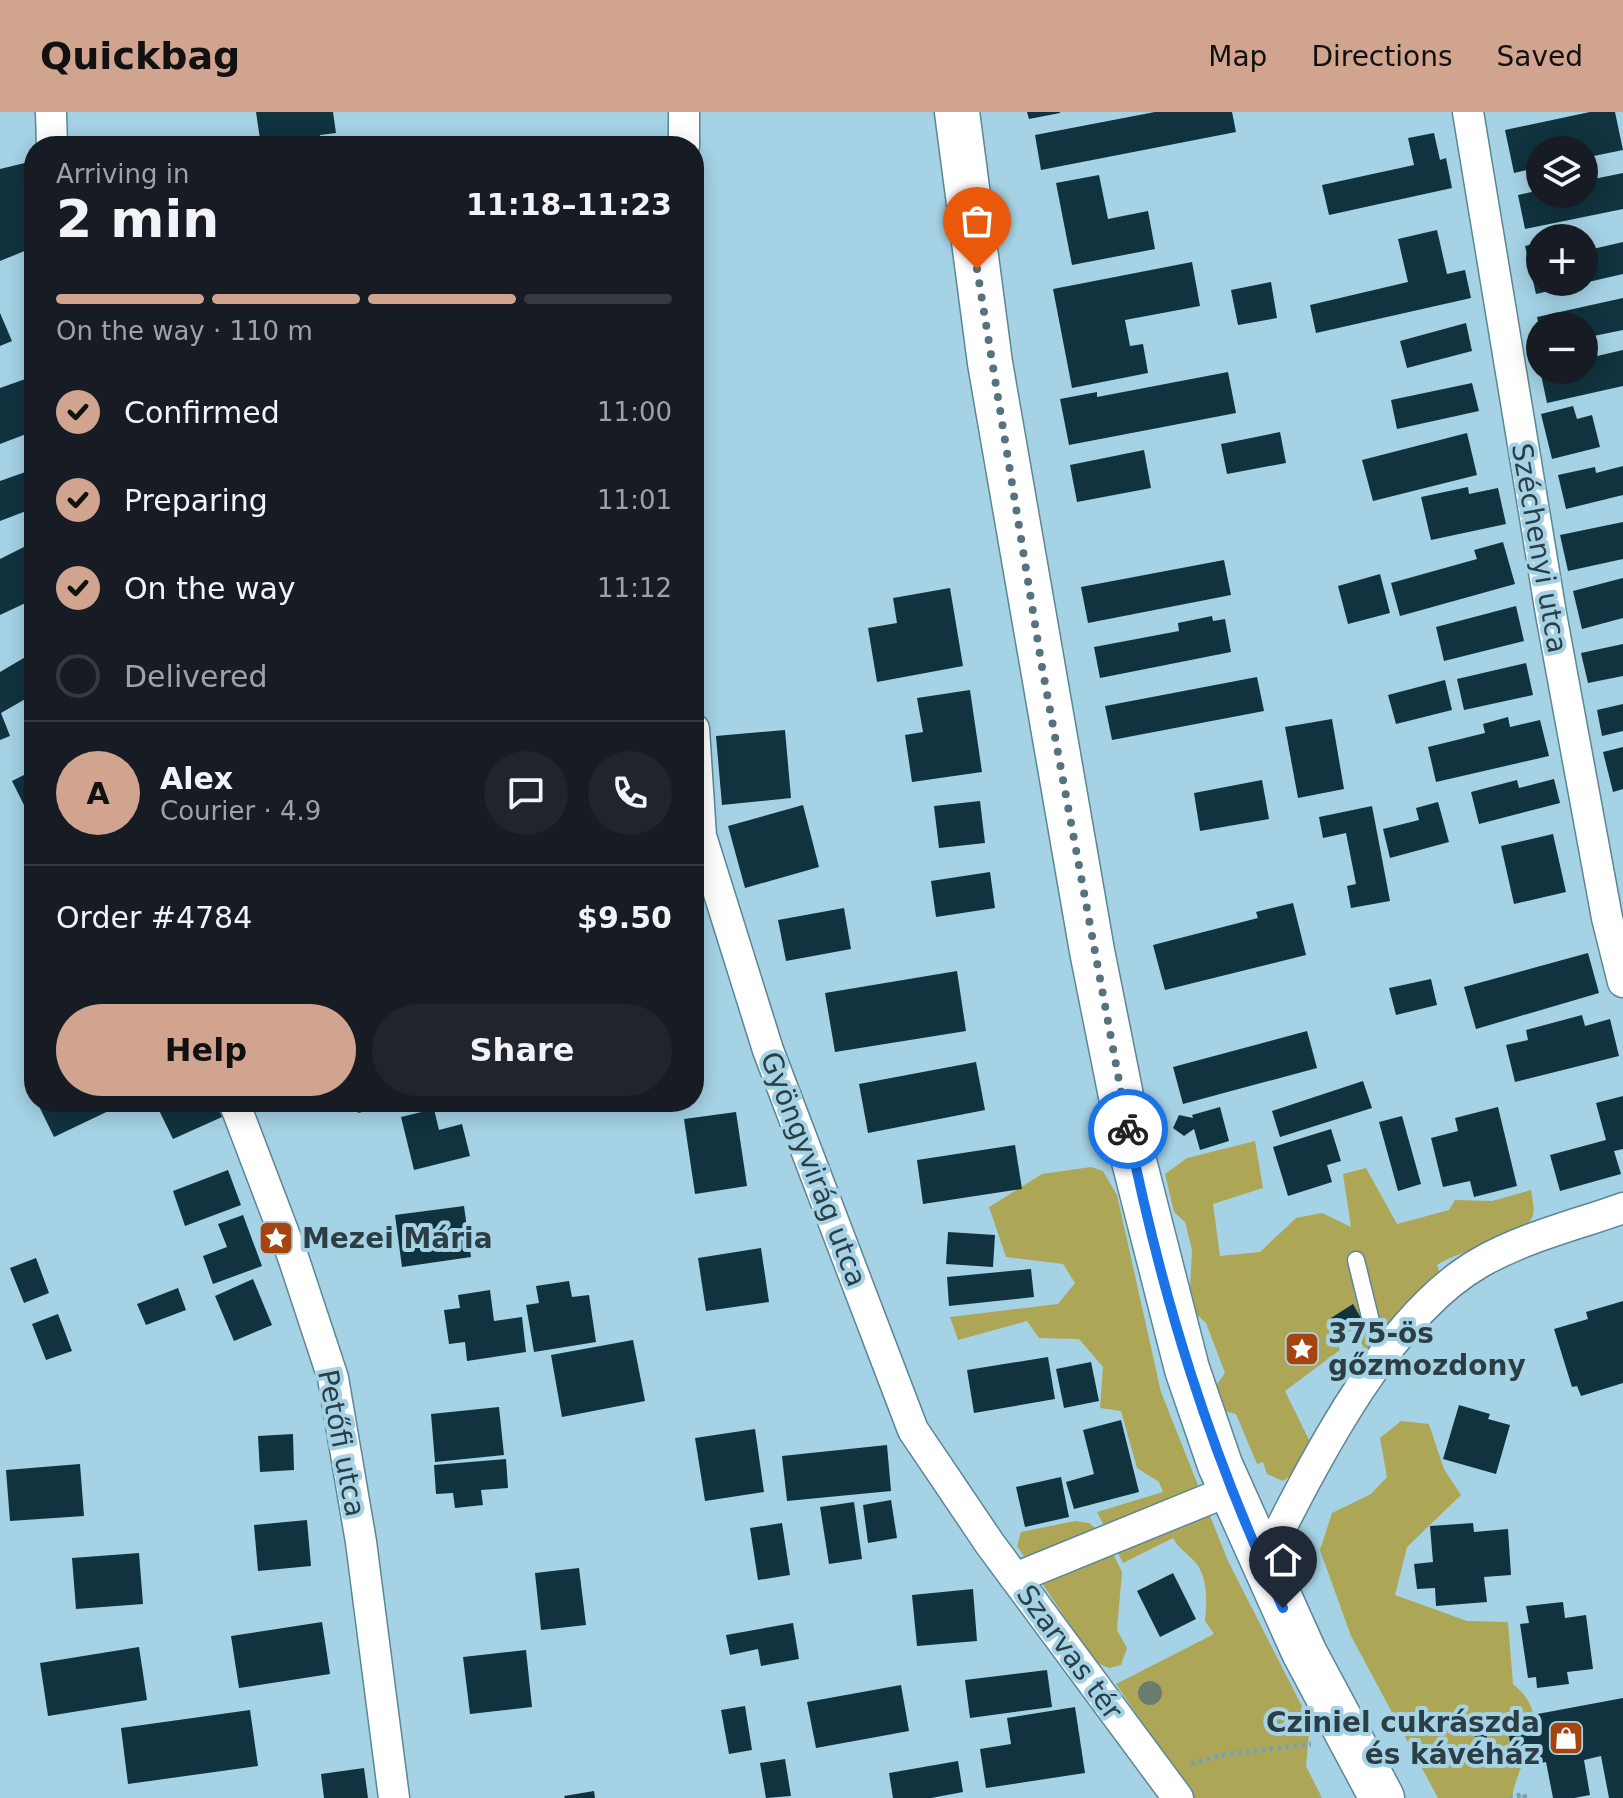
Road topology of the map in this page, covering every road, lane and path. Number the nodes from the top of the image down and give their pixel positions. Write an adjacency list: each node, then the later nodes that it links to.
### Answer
1 (51, 112): 5 (street)
2 (684, 112): 6 (street)
3 (957, 112): 13 (main road)
4 (1468, 112): 8 (street, Széchenyi utca)
5 (52, 136)
6 (684, 136)
7 (704, 846): 15 (street, Gyöngyvirág utca)
8 (1623, 982)
9 (238, 1112): 18 (street, Petőfi utca)
10 (1623, 1208): 12 (street)
11 (1356, 1260): 12 (lane)
12 (1390, 1349): 14 (street)
13 (1231, 1490): 14 (main road); 15 (street, Szarvas tér)
14 (1262, 1565): 20 (main road)
15 (1015, 1578): 17 (street, Szarvas tér)
16 (1311, 1744): 17 (path)
17 (1159, 1772): 19 (street, Szarvas tér)
18 (394, 1798)
19 (1178, 1798)
20 (1382, 1798)
21 (1509, 1798): 22 (path)
22 (1525, 1798)

